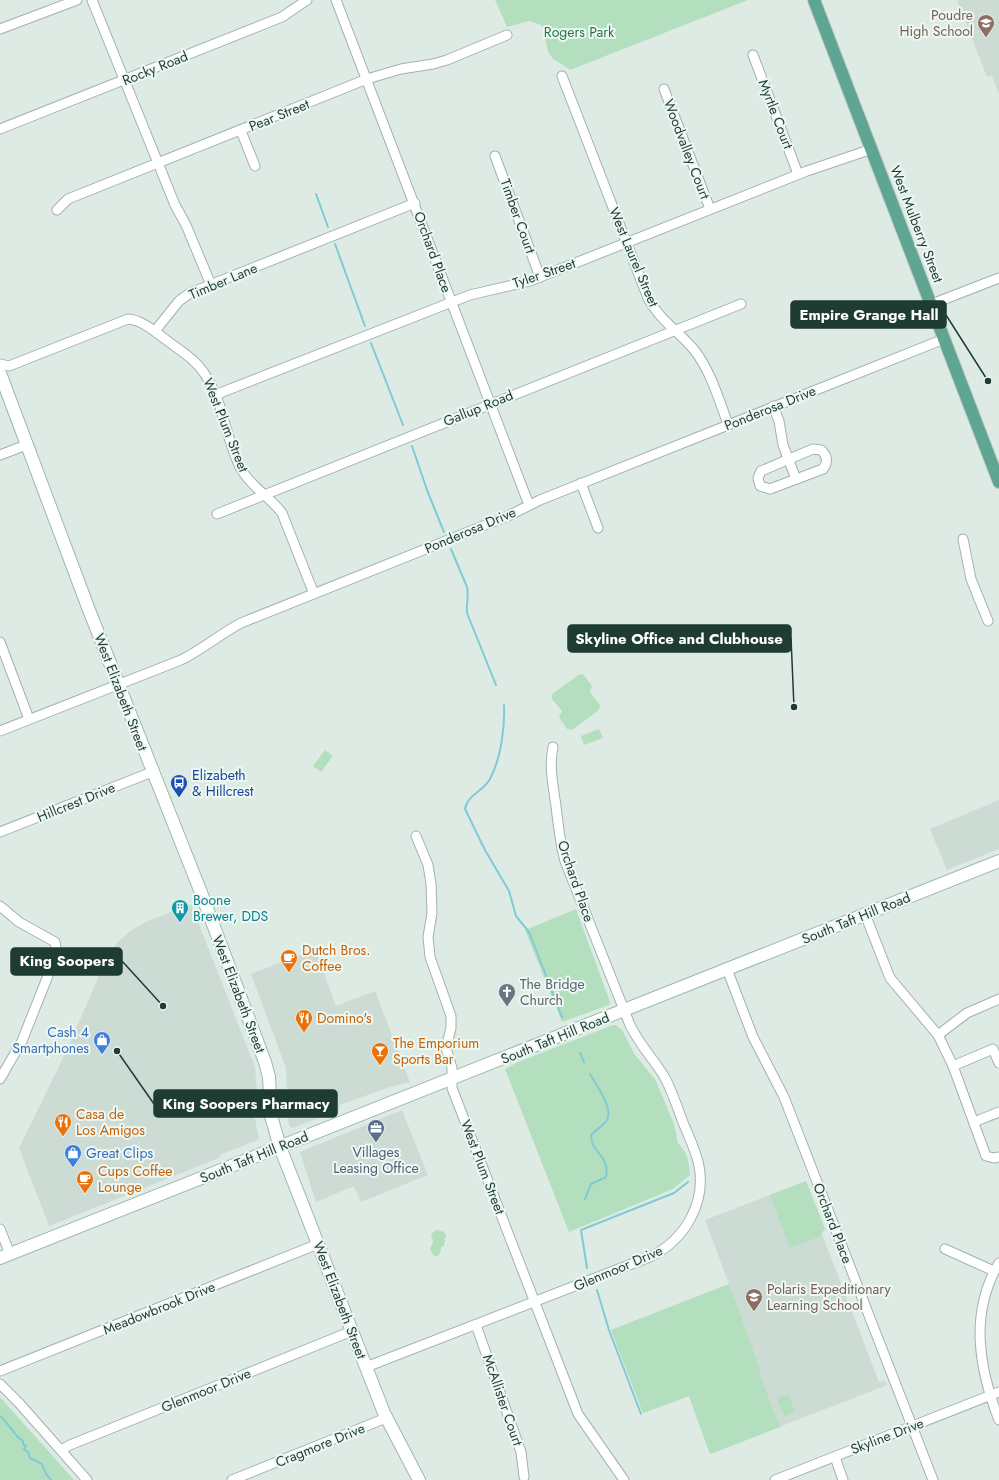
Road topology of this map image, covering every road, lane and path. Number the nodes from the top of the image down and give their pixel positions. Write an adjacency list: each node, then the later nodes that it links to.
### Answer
1 (78, 0): 6 (street)
2 (92, 0): 10 (street)
3 (307, 0): 10 (street, Rocky Road)
4 (336, 0): 11 (street, Orchard Place)
5 (814, 0): 15 (main road, West Mulberry Street)
6 (0, 29)
7 (507, 35): 11 (street, Pear Street)
8 (753, 55): 19 (street, Myrtle Court)
9 (562, 76): 23 (street, West Laurel Street)
10 (125, 80): 13 (street, Rocky Road); 17 (street)
11 (367, 80): 14 (street, Pear Street); 20 (street, Orchard Place)
12 (664, 89): 21 (street, Woodvalley Court)
13 (0, 129)
14 (241, 131): 17 (street, Pear Street); 18 (street)
15 (872, 149): 19 (street, Tyler Street); 29 (main road, West Mulberry Street)
16 (495, 156): 24 (street, Timber Court)
17 (159, 163): 22 (street, Pear Street); 26 (street)
18 (255, 166)
19 (798, 174): 21 (street, Tyler Street)
20 (415, 203): 26 (street, Timber Lane); 27 (street, Orchard Place)
21 (710, 209): 23 (street, Tyler Street)
22 (57, 210)
23 (625, 242): 24 (street, Tyler Street); 30 (street, West Laurel Street)
24 (540, 277): 27 (street, Tyler Street)
25 (999, 278): 29 (street)
26 (211, 285): 31 (street, Timber Lane)
27 (452, 302): 35 (street, Tyler Street); 36 (street, Orchard Place)
28 (740, 304): 30 (street, Gallup Road)
29 (932, 304): 32 (main road, West Mulberry Street)
30 (674, 330): 36 (street, Gallup Road); 38 (street, West Laurel Street)
31 (155, 331): 33 (street); 35 (street, West Plum Street)
32 (944, 339): 37 (street, Ponderosa Drive); 43 (main road, West Mulberry Street)
33 (0, 364)
34 (0, 373): 39 (main road, West Elizabeth Street)
35 (215, 395): 45 (street, West Plum Street)
36 (490, 404): 45 (street, Gallup Road); 46 (street, Orchard Place)
37 (773, 406): 38 (street, Ponderosa Drive); 41 (street)
38 (728, 424): 44 (street, Ponderosa Drive)
39 (26, 445): 40 (street); 53 (main road, West Elizabeth Street)
40 (0, 455)
41 (789, 459): 42 (street); 42 (street); 42 (street)
42 (796, 480)
43 (999, 482)
44 (581, 483): 46 (street, Ponderosa Drive); 48 (street)
45 (264, 494): 47 (street, Gallup Road); 50 (street, West Plum Street)
46 (529, 505): 50 (street, Ponderosa Drive)
47 (217, 514)
48 (598, 528)
49 (963, 539): 51 (street)
50 (314, 594): 53 (street, Ponderosa Drive)
51 (988, 621)
52 (0, 642): 54 (street)
53 (119, 684): 54 (street, Ponderosa Drive); 57 (main road, West Elizabeth Street)
54 (30, 719): 55 (street, Ponderosa Drive)
55 (0, 731)
56 (553, 747): 65 (street, Orchard Place)
57 (152, 772): 58 (street, Hillcrest Drive); 73 (main road, West Elizabeth Street)
58 (0, 832)
59 (416, 836): 70 (street, West Plum Street)
60 (999, 861): 62 (main road, South Taft Hill Road)
61 (0, 906): 69 (street)
62 (865, 914): 63 (main road, South Taft Hill Road); 66 (street)
63 (727, 969): 65 (main road, South Taft Hill Road); 90 (street, Orchard Place)
64 (998, 1003): 66 (street)
65 (624, 1010): 70 (main road, South Taft Hill Road); 80 (street, Glenmoor Drive)
66 (938, 1034): 68 (street)
67 (999, 1063): 68 (street)
68 (953, 1066): 72 (street)
69 (0, 1079)
70 (452, 1079): 73 (main road, South Taft Hill Road); 80 (street, West Plum Street)
71 (999, 1112): 72 (street)
72 (974, 1122): 74 (street)
73 (280, 1147): 76 (main road, West Elizabeth Street); 78 (main road, South Taft Hill Road)
74 (999, 1157)
75 (0, 1229): 78 (street)
76 (318, 1244): 82 (main road, West Elizabeth Street); 84 (street, Meadowbrook Drive)
77 (945, 1249): 79 (street)
78 (5, 1256)
79 (997, 1267): 87 (street)
80 (535, 1302): 81 (street, Glenmoor Drive); 97 (street, West Plum Street)
81 (476, 1325): 83 (street, Glenmoor Drive); 93 (street, McAllister Court)
82 (352, 1331): 83 (main road, West Elizabeth Street); 91 (street, Glenmoor Drive)
83 (366, 1367): 88 (main road, West Elizabeth Street)
84 (0, 1371)
85 (0, 1384): 91 (street)
86 (999, 1392): 87 (street, Skyline Drive)
87 (990, 1396): 89 (street); 90 (street, Skyline Drive)
88 (386, 1418): 95 (street, Cragmore Drive); 96 (main road, West Elizabeth Street)
89 (999, 1420)
90 (912, 1426): 92 (street, Skyline Drive); 100 (street, Orchard Place)
91 (61, 1450): 94 (street)
92 (835, 1457): 98 (street, Skyline Drive); 99 (street)
93 (524, 1477)
94 (87, 1480)
95 (232, 1480)
96 (419, 1480)
97 (624, 1480)
98 (775, 1480)
99 (843, 1480)
100 (933, 1480)

